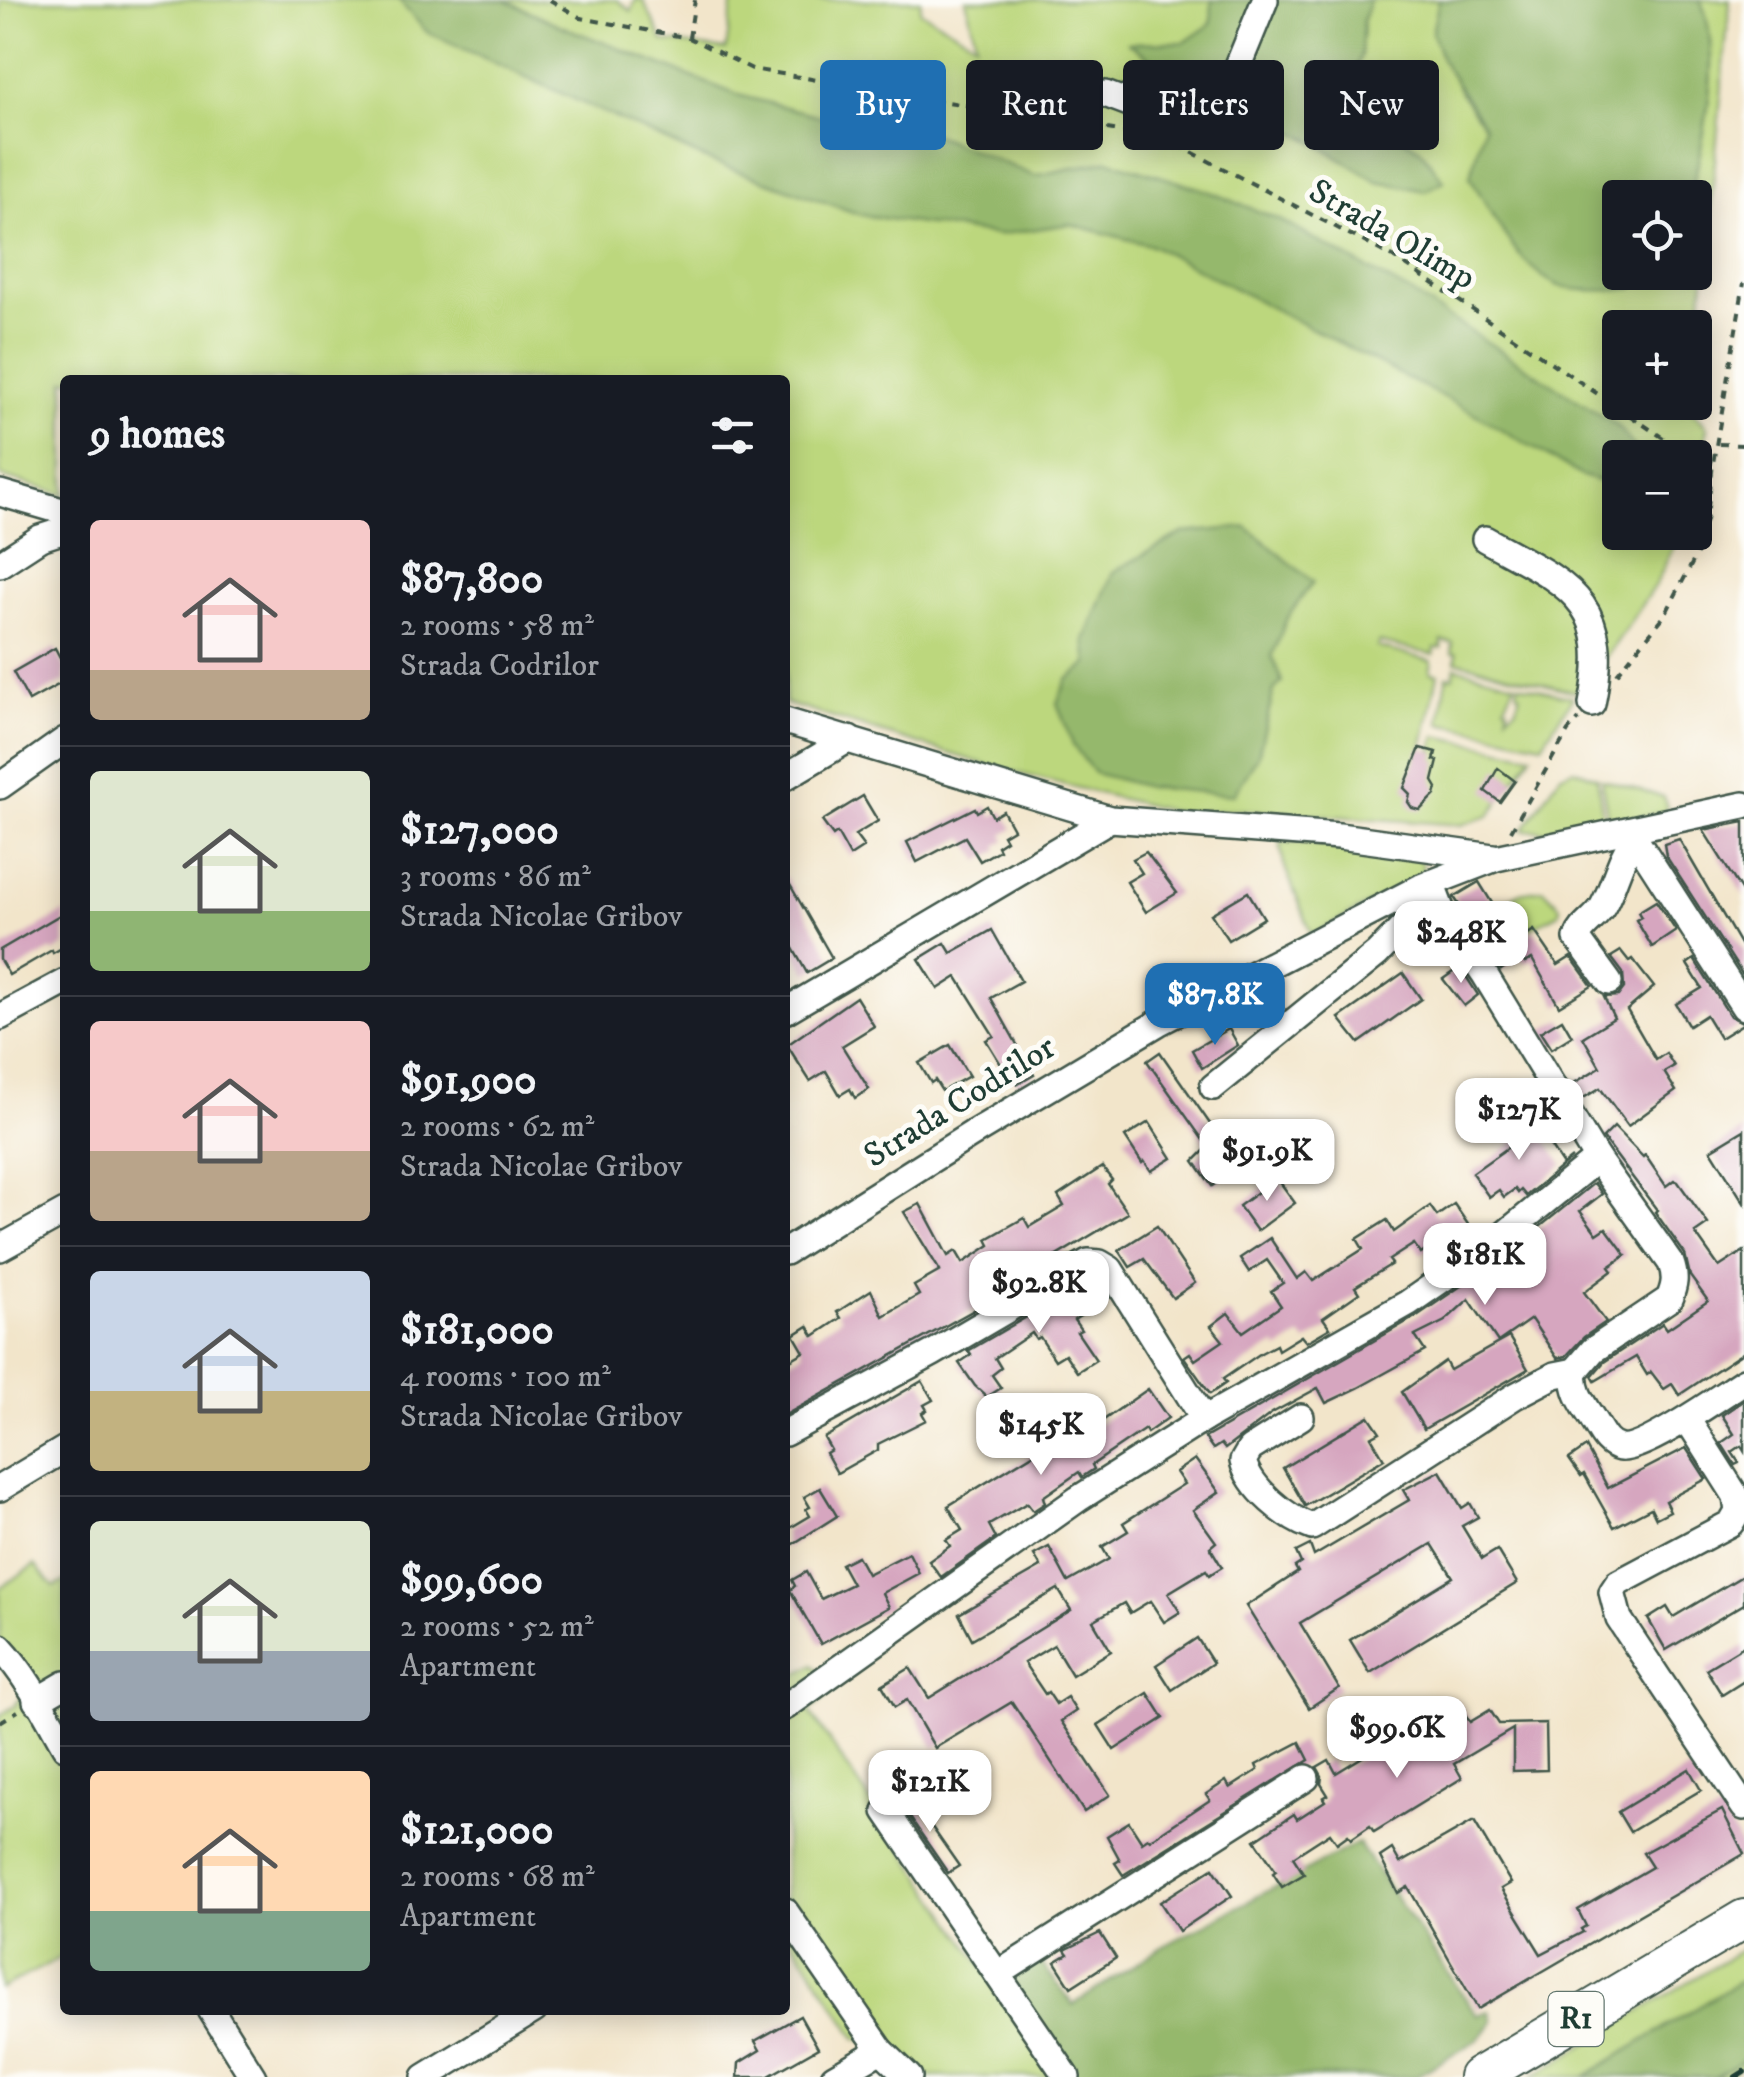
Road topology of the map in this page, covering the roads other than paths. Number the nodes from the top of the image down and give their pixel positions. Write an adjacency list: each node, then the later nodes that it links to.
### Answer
1 (1264, 0): 2 (street)
2 (1104, 94)
3 (0, 493): 4 (street)
4 (60, 511)
5 (60, 532): 7 (street)
6 (1484, 539): 8 (street)
7 (0, 564)
8 (1592, 704)
9 (790, 722): 10 (street)
10 (849, 739): 12 (street); 15 (street)
11 (60, 744): 13 (street)
12 (790, 775)
13 (0, 786)
14 (1744, 805): 16 (street)
15 (1110, 819): 17 (street); 22 (street)
16 (1632, 833): 17 (street); 19 (street); 21 (street)
17 (1496, 858): 18 (street, Strada Codrilor)
18 (1433, 891): 24 (street); 25 (street); 28 (street, Strada Codrilor)
19 (1609, 982)
20 (60, 985): 23 (street)
21 (1743, 1006)
22 (790, 1007)
23 (0, 1017)
24 (1213, 1088)
25 (1597, 1160): 29 (street); 33 (street)
26 (60, 1215): 27 (street)
27 (0, 1248)
28 (790, 1249)
29 (1575, 1371): 31 (street); 32 (street)
30 (1744, 1381): 32 (street)
31 (1301, 1418)
32 (1686, 1419): 43 (street)
33 (1204, 1420): 34 (street); 40 (street)
34 (790, 1430)
35 (60, 1452): 36 (street)
36 (0, 1488)
37 (0, 1646): 39 (street)
38 (60, 1687): 39 (street)
39 (36, 1700): 41 (street)
40 (790, 1703)
41 (60, 1739)
42 (1306, 1778): 47 (street)
43 (1744, 1807)
44 (886, 1811): 47 (street)
45 (790, 1918): 50 (street)
46 (1744, 1918): 56 (highway, R1)
47 (998, 1974): 55 (street)
48 (214, 2015): 51 (street)
49 (526, 2015): 52 (street)
50 (881, 2050): 53 (street); 54 (street)
51 (253, 2077)
52 (424, 2077)
53 (834, 2077)
54 (910, 2077)
55 (1067, 2077)
56 (1478, 2077)

